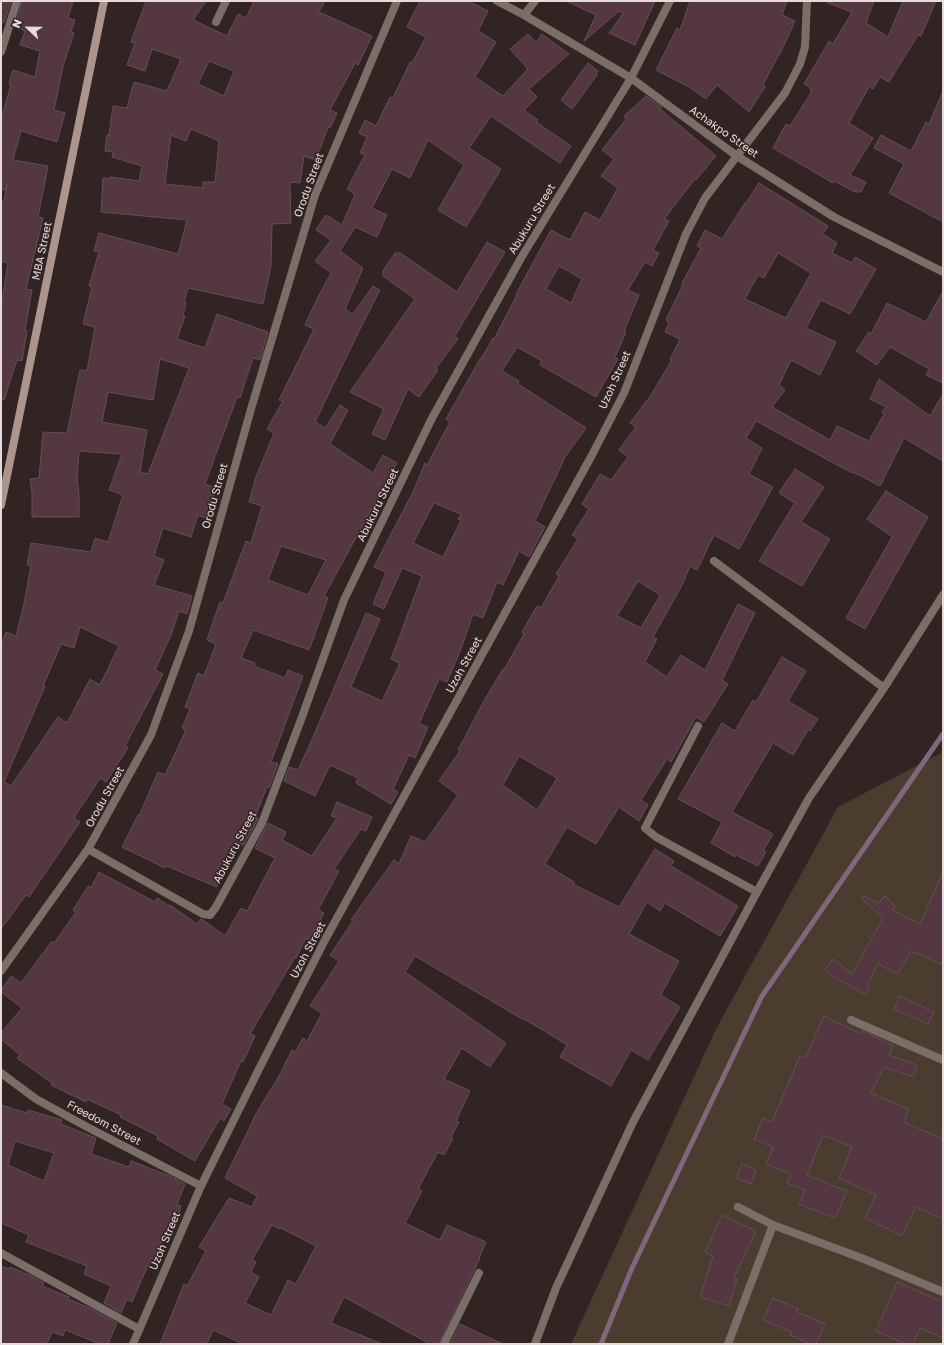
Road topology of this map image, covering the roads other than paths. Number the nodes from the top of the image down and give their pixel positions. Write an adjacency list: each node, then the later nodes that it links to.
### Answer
1 (17, 1): 11 (street)
2 (104, 1): 15 (street, MBA Street)
3 (226, 1): 10 (street)
4 (397, 1): 21 (street, Orodu Street)
5 (497, 1): 9 (street, Achakpo Street)
6 (535, 1): 9 (street)
7 (670, 1): 12 (street, Abukuru Street)
8 (807, 1): 13 (street, Uzoh Street)
9 (524, 15): 12 (street, Achakpo Street)
10 (216, 22)
11 (1, 52)
12 (631, 78): 13 (street, Achakpo Street); 21 (street, Abukuru Street)
13 (737, 156): 14 (street, Achakpo Street); 27 (street, Uzoh Street)
14 (943, 272)
15 (3, 481): 16 (street, MBA Street)
16 (1, 505)
17 (714, 561): 19 (street)
18 (943, 595): 19 (street)
19 (884, 688): 22 (street)
20 (698, 726): 22 (street)
21 (88, 849): 23 (street, Orodu Street)
22 (757, 892): 36 (street)
23 (1, 971)
24 (850, 1020): 25 (street)
25 (943, 1060)
26 (1, 1073): 27 (street, Freedom Street)
27 (201, 1186): 33 (street, Uzoh Street)
28 (738, 1207): 29 (street)
29 (773, 1225): 32 (street); 37 (street)
30 (1, 1254): 33 (street)
31 (478, 1273): 35 (street)
32 (943, 1292)
33 (139, 1329): 34 (street, Uzoh Street)
34 (133, 1344)
35 (444, 1344)
36 (535, 1344)
37 (728, 1344)

